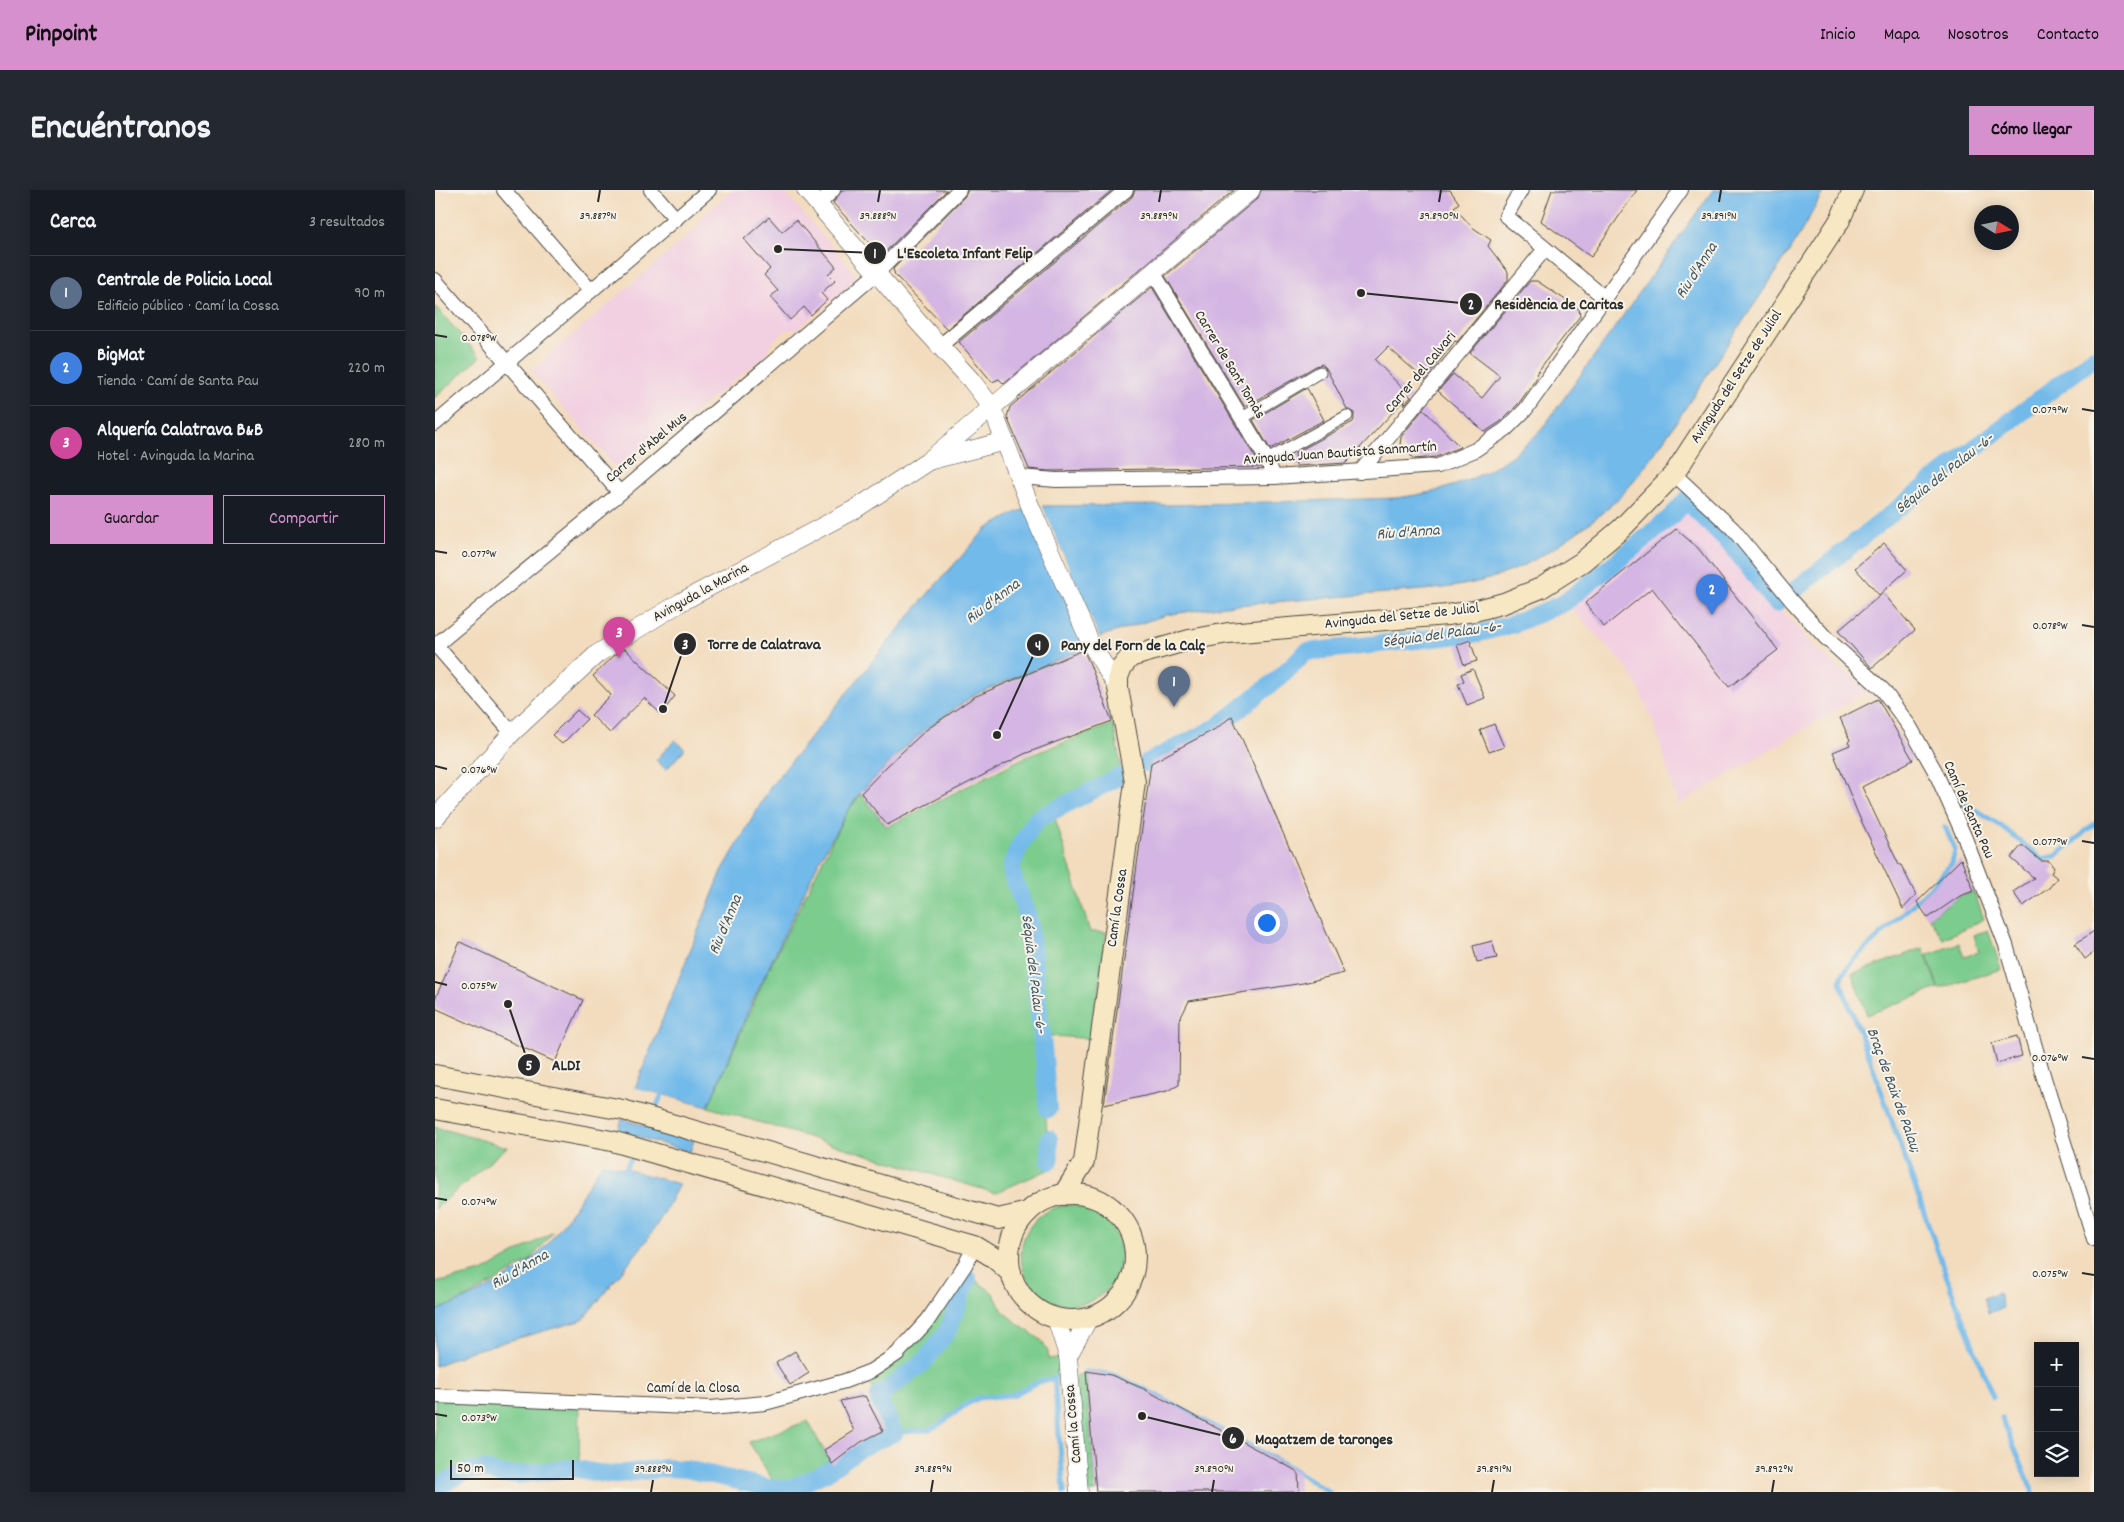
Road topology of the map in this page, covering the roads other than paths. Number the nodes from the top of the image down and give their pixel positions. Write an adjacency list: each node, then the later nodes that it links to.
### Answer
1 (504, 190): 18 (street)
2 (651, 190): 13 (street)
3 (709, 190): 13 (street)
4 (806, 190): 12 (street)
5 (833, 190): 12 (street)
6 (959, 190): 16 (street, Carrer d'Abel Mus)
7 (1126, 190): 20 (street)
8 (1251, 190): 15 (street)
9 (1521, 190): 14 (street)
10 (1681, 190): 19 (street, Avinguda Juan Bautista Sanmartín)
11 (1853, 190): 31 (main road, Avinguda del Setze de Juliol)
12 (819, 204): 16 (street)
13 (676, 218): 18 (street)
14 (1545, 249): 19 (street); 30 (street, Carrer del Calvari)
15 (1153, 272): 23 (street); 25 (street, Carrer de Sant Tomàs)
16 (877, 273): 20 (street); 34 (street, Carrer d'Abel Mus)
17 (435, 280): 21 (street)
18 (591, 291): 21 (street)
19 (1605, 298): 30 (street, Avinguda Juan Bautista Sanmartín)
20 (941, 345): 23 (street)
21 (507, 362): 26 (street); 34 (street)
22 (1320, 372): 25 (street)
23 (991, 406): 27 (street); 29 (street)
24 (1347, 416): 28 (street)
25 (1243, 418): 28 (street, Carrer de Sant Tomàs)
26 (435, 424)
27 (1005, 441): 29 (street); 32 (street)
28 (1267, 460): 33 (street, Carrer de Sant Tomàs)
29 (927, 462): 39 (street, Avinguda la Marina)
30 (1360, 472): 33 (street, Avinguda Juan Bautista Sanmartín)
31 (1674, 474): 37 (main road, Avinguda del Setze de Juliol); 47 (street, Camí de Santa Pau)
32 (1020, 477): 33 (street, Avinguda Juan Bautista Sanmartín); 36 (street)
33 (1274, 477)
34 (620, 493): 35 (street, Carrer d'Abel Mus)
35 (435, 645): 39 (street)
36 (1094, 647): 37 (street); 38 (street)
37 (1130, 658): 38 (main road, Camí la Cossa)
38 (1118, 688): 43 (main road, Camí la Cossa)
39 (512, 733): 40 (street, Avinguda la Marina)
40 (435, 818)
41 (435, 1075): 46 (main road)
42 (435, 1109): 48 (main road)
43 (1085, 1162): 44 (main road, Camí la Cossa); 45 (main road, Camí la Cossa)
44 (1063, 1194): 45 (main road); 46 (main road)
45 (1097, 1199): 51 (main road)
46 (1028, 1212): 49 (main road)
47 (2094, 1239)
48 (975, 1246): 49 (main road); 53 (street, Camí de la Closa)
49 (1011, 1273): 50 (main road)
50 (1056, 1318): 51 (main road); 52 (street, Camí la Cossa)
51 (1089, 1318): 52 (street)
52 (1068, 1356): 54 (street, Camí la Cossa)
53 (435, 1396)
54 (1079, 1492)

